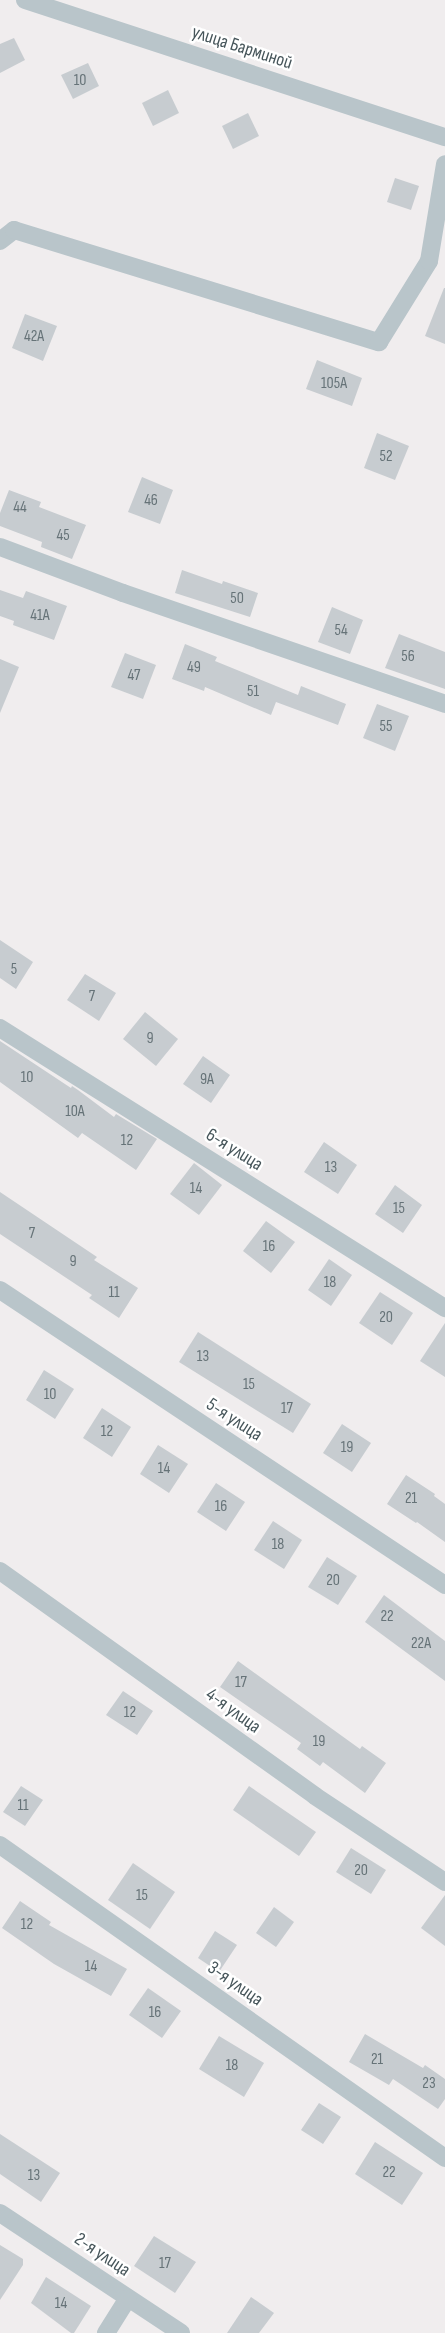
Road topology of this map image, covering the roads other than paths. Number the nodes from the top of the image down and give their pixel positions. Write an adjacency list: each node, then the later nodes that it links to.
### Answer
1 (25, 0): 2 (street, улица Барминой)
2 (445, 137)
3 (445, 164): 5 (street)
4 (0, 240): 5 (street)
5 (437, 264)
6 (0, 547): 7 (street)
7 (445, 704)
8 (0, 1028): 10 (street, 6-я улица)
9 (0, 1290): 12 (street, 5-я улица)
10 (445, 1308)
11 (0, 1571): 14 (street, 4-я улица)
12 (445, 1585)
13 (0, 1844): 15 (street, 3-я улица)
14 (445, 1882)
15 (445, 2158)
16 (0, 2213): 17 (street, 2-я улица)
17 (128, 2298): 18 (street); 19 (street, 2-я улица)
18 (106, 2333)
19 (181, 2333)

